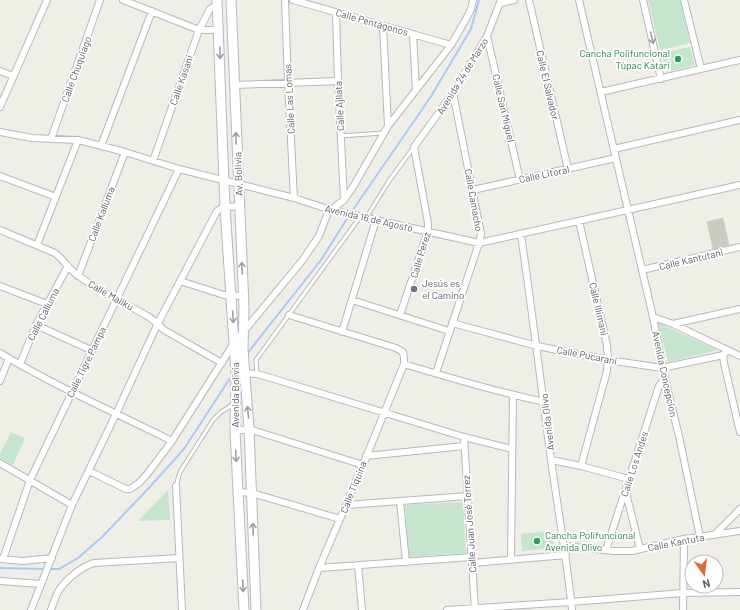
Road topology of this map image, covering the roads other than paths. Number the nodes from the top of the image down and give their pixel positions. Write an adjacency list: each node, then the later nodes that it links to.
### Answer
1 (47, 0): 27 (street)
2 (100, 0): 41 (street, Calle Chuquiago)
3 (123, 0): 16 (street)
4 (231, 0): 31 (street, Av. Bolivia)
5 (285, 0): 30 (street, Calle Las Lomas)
6 (293, 0): 15 (street, Calle Pentágonos)
7 (473, 0): 23 (street)
8 (514, 0): 14 (street)
9 (529, 0): 50 (street, Calle El Salvador)
10 (579, 0): 33 (street, Avenida Concepcion)
11 (643, 0): 28 (street, one-way to 28)
12 (684, 0): 25 (street)
13 (217, 2): 19 (street, Calle Kasani); 20 (street, Av. Bolivia)
14 (501, 2): 22 (street, Avenida 24 de Marzo)
15 (314, 3): 17 (street, Calle Pentágonos)
16 (152, 11): 19 (street); 43 (street)
17 (336, 12): 18 (street, Calle Pentágonos); 29 (street, Calle Ajllata)
18 (383, 26): 21 (street, Calle Pentágonos); 37 (street)
19 (198, 30): 20 (street); 48 (street, Calle Kasani)
20 (219, 30): 53 (street, Av. Bolivia, one-way to 53)
21 (413, 34): 23 (street, Calle Pentágonos); 32 (street)
22 (487, 36): 34 (street, Avenida 24 de Marzo); 52 (street, Calle San Miguel)
23 (451, 45): 32 (street)
24 (740, 60): 25 (street)
25 (701, 69): 28 (street)
26 (0, 71): 27 (street)
27 (13, 76): 35 (street)
28 (661, 79): 33 (street)
29 (338, 81): 30 (street); 40 (street, Calle Ajllata)
30 (288, 83): 31 (street); 58 (street, Calle Las Lomas)
31 (234, 85): 54 (street, Av. Bolivia, one-way to 31)
32 (416, 90): 37 (street)
33 (601, 92): 45 (street, Avenida Concepcion)
34 (453, 93): 44 (street, Avenida 24 de Marzo); 56 (street, Calle Camacho)
35 (0, 108)
36 (740, 120): 45 (street)
37 (388, 126): 39 (street)
38 (0, 132): 41 (street, Avenida 16 de Agosto)
39 (384, 134): 40 (lane); 59 (street)
40 (340, 136): 59 (street, Calle Ajllata)
41 (51, 138): 42 (street, Avenida 16 de Agosto)
42 (78, 140): 43 (street, Avenida 16 de Agosto); 57 (street)
43 (101, 146): 46 (street, Avenida 16 de Agosto)
44 (414, 147): 64 (lane); 68 (street, Calle Perez)
45 (614, 149): 47 (street, Avenida Concepcion)
46 (125, 152): 48 (street, Avenida 16 de Agosto); 75 (street, Calle Kalluma)
47 (616, 158): 50 (street, Calle Litoral); 63 (street, Avenida Concepcion)
48 (153, 161): 49 (street, Avenida 16 de Agosto)
49 (179, 169): 53 (street, Avenida 16 de Agosto); 80 (street, Calle Tigre Pampa)
50 (568, 169): 52 (street, Calle Litoral)
51 (0, 176): 57 (street)
52 (520, 180): 56 (street, Calle Litoral)
53 (224, 181): 54 (street, Avenida 16 de Agosto); 61 (street, Avenida Bolivia)
54 (238, 184): 58 (street, Avenida 16 de Agosto); 60 (street, Av. Bolivia)
55 (740, 185): 63 (street, Avenida 16 de Agosto)
56 (473, 190): 70 (street, Calle Camacho)
57 (56, 197): 71 (street)
58 (294, 198): 62 (street, Avenida 16 de Agosto)
59 (344, 200): 62 (street)
60 (239, 206): 61 (street); 79 (street, Av. Bolivia, one-way to 60)
61 (225, 207): 76 (street); 78 (street, Avenida Bolivia)
62 (331, 210): 64 (street, Avenida 16 de Agosto); 93 (street)
63 (628, 211): 66 (street, Avenida 16 de Agosto); 74 (street, Avenida Concepcion)
64 (363, 217): 65 (street, Avenida 16 de Agosto); 84 (lane)
65 (376, 220): 68 (street, Avenida 16 de Agosto); 81 (street)
66 (579, 222): 69 (street, Avenida 16 de Agosto); 101 (street, Calle Illimani)
67 (0, 230): 71 (street, Calle Mallku)
68 (428, 231): 70 (street, Avenida 16 de Agosto); 85 (street, Calle Perez)
69 (521, 235): 70 (street, Avenida 16 de Agosto); 95 (street, Avenida Olivo)
70 (479, 243): 88 (street, Calle Camacho)
71 (37, 245): 73 (street, Calle Mallku)
72 (740, 247): 74 (street, Calle Kantutani)
73 (68, 266): 75 (street, Calle Mallku); 82 (street, Calle Calluma)
74 (642, 270): 86 (street, Avenida Concepcion)
75 (78, 276): 80 (street, Calle Mallku)
76 (180, 281): 78 (street); 87 (street)
77 (0, 286): 82 (street)
78 (231, 296): 79 (street); 94 (street, Avenida Bolivia, one-way to 94)
79 (243, 296): 93 (street, Av. Bolivia)
80 (116, 299): 87 (street, Calle Mallku); 96 (street, Calle Tigre Pampa)
81 (352, 300): 85 (street); 92 (street)
82 (47, 304): 90 (street, Calle Calluma)
83 (740, 309): 89 (street)
84 (288, 315): 92 (street); 107 (lane)
85 (400, 315): 91 (street)
86 (653, 317): 89 (street); 105 (street, Avenida Concepcion)
87 (158, 323): 102 (street, Calle Mallku); 116 (street)
88 (452, 323): 91 (street, Calle Camacho); 95 (street, Calle Pucarani)
89 (673, 324): 97 (street)
90 (36, 325): 96 (street); 103 (street, Calle Calluma)
91 (449, 331): 108 (street, Calle Camacho)
92 (342, 332): 104 (street)
93 (243, 333): 94 (street); 106 (street, Av. Bolivia)
94 (234, 343): 102 (street); 106 (street, Avenida Bolivia)
95 (537, 346): 101 (street, Calle Pucarani); 113 (street, Avenida Olivo)
96 (91, 350): 111 (street, Calle Tigre Pampa)
97 (725, 352): 99 (street); 105 (street, Calle Pucarani); 119 (street)
98 (0, 353): 100 (street)
99 (740, 356)
100 (9, 358): 103 (street); 110 (street)
101 (608, 360): 105 (street, Calle Pucarani); 128 (street, Calle Illimani)
102 (222, 363): 121 (street)
103 (20, 364): 111 (street)
104 (404, 364): 108 (street); 115 (street, Calle Tiquina)
105 (662, 368): 109 (street, Avenida Concepcion)
106 (242, 371): 107 (street); 114 (street, Avenida Bolivia); 117 (street, Avenida Bolivia, one-way to 106)
107 (257, 374): 115 (street)
108 (436, 374): 112 (street)
109 (664, 379): 130 (street, Calle Los Andes); 144 (street, Avenida Concepcion)
110 (0, 381)
111 (71, 393): 116 (street); 131 (street, Calle Tigre Pampa)
112 (513, 395): 113 (street); 123 (street)
113 (545, 402): 125 (street, Avenida Olivo)
114 (235, 403): 118 (street, Avenida Bolivia); 132 (lane)
115 (384, 412): 120 (street); 124 (street, Calle Tiquina)
116 (116, 414): 121 (street); 129 (street)
117 (249, 429): 118 (street); 127 (street); 135 (street, Avenida Bolivia)
118 (235, 430): 133 (street, Avenida Bolivia, one-way to 133)
119 (740, 432)
120 (464, 438): 122 (street, Calle Juan José Torrez); 123 (street)
121 (172, 441): 129 (street)
122 (464, 446): 124 (street); 136 (street, Calle Juan José Torrez)
123 (512, 449): 153 (street)
124 (366, 456): 127 (street, Calle Tiquina)
125 (551, 460): 128 (street); 146 (street, Avenida Olivo)
126 (0, 463): 131 (street)
127 (363, 465): 139 (street, Calle Tiquina)
128 (581, 466): 130 (street)
129 (89, 472): 138 (street)
130 (629, 479): 134 (street, Calle Los Andes)
131 (30, 480): 138 (street); 152 (street, Calle Tigre Pampa)
132 (176, 486): 151 (street)
133 (238, 492): 135 (street); 167 (street, Avenida Bolivia, one-way to 167)
134 (625, 492): 147 (street, Calle Los Andes); 148 (street)
135 (252, 493): 141 (street); 168 (street, Avenida Bolivia, one-way to 135)
136 (468, 496): 137 (street); 154 (street, Calle Juan José Torrez)
137 (400, 501): 139 (street); 155 (street)
138 (72, 505): 150 (street)
139 (346, 505): 141 (street, Calle Tiquina)
140 (740, 509): 143 (street)
141 (340, 519): 157 (street, Calle Tiquina)
142 (740, 531): 143 (street, Calle Kantuta)
143 (714, 535): 144 (street, Calle Kantuta)
144 (700, 537): 145 (street, Calle Kantuta)
145 (684, 539): 148 (street, Calle Kantuta); 161 (street)
146 (564, 546): 147 (street, Calle Kantuta); 149 (street, Avenida Olivo)
147 (606, 550): 148 (street, Calle Kantuta)
148 (640, 550)
149 (566, 555): 153 (street); 162 (street, Avenida Olivo)
150 (52, 558): 152 (street); 159 (street)
151 (179, 558): 165 (street); 166 (street)
152 (2, 559)
153 (511, 559): 154 (street)
154 (471, 560): 155 (street); 163 (street, Calle Juan José Torrez)
155 (406, 562): 156 (street)
156 (358, 565): 157 (street); 170 (street)
157 (319, 568): 169 (street, Calle Tiquina)
158 (0, 581): 159 (street)
159 (41, 584): 164 (street)
160 (740, 592): 161 (street)
161 (683, 593): 162 (street); 173 (street)
162 (571, 602): 163 (street); 172 (street, Avenida Olivo)
163 (475, 609): 171 (street)
164 (31, 610)
165 (51, 610)
166 (182, 610)
167 (244, 610)
168 (256, 610)
169 (302, 610)
170 (362, 610)
171 (447, 610)
172 (572, 610)
173 (684, 610)

